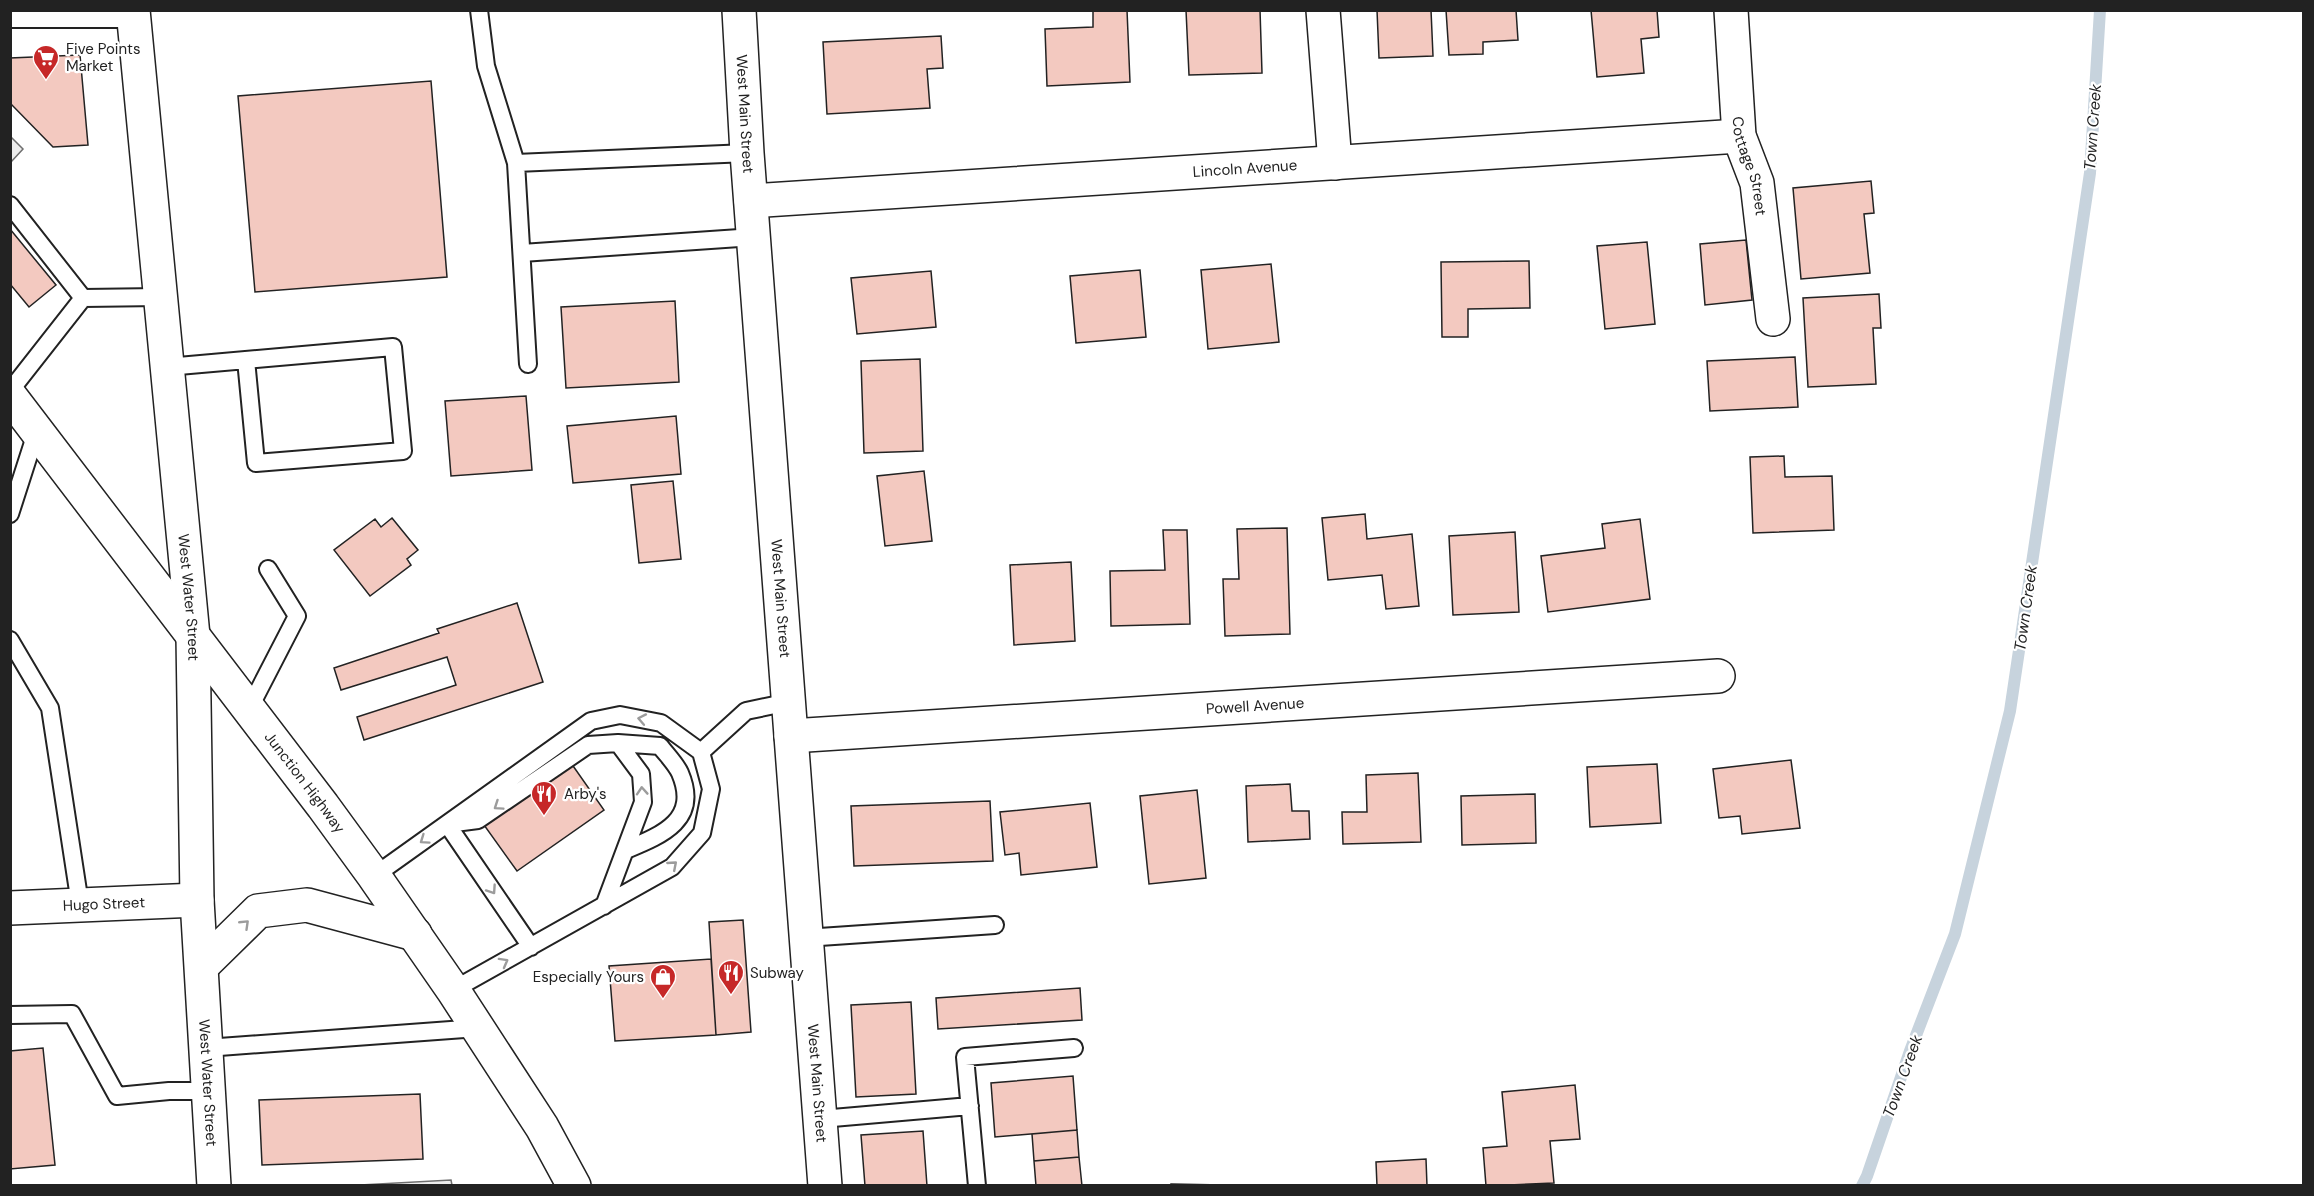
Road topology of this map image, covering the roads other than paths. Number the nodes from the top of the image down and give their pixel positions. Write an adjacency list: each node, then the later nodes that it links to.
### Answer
1 (479, 10): 10 (lane)
2 (739, 10): 9 (street, West Main Street)
3 (1323, 10): 11 (street)
4 (1731, 10): 8 (street, Cottage Street)
5 (28, 15): 6 (lane); 7 (lane)
6 (133, 15): 16 (street, West Water Street)
7 (10, 19)
8 (1739, 136): 11 (street, Lincoln Avenue); 18 (street, Cottage Street)
9 (747, 153): 10 (lane); 12 (street, West Main Street)
10 (516, 163): 15 (lane)
11 (1335, 163): 12 (street, Lincoln Avenue)
12 (751, 201): 14 (street, West Main Street)
13 (10, 205): 17 (lane)
14 (754, 237): 15 (lane); 30 (street, West Main Street)
15 (522, 253): 20 (lane)
16 (160, 297): 17 (lane); 21 (street, West Water Street)
17 (83, 298): 22 (lane)
18 (1773, 319)
19 (246, 360): 19 (lane); 21 (lane)
20 (528, 364)
21 (167, 367): 27 (street, West Water Street)
22 (10, 391)
23 (10, 396): 24 (street, Junction Highway)
24 (37, 430): 25 (lane); 27 (street, Junction Highway)
25 (10, 514)
26 (268, 569): 31 (lane)
27 (193, 636): 31 (street, Junction Highway); 38 (street, West Water Street)
28 (10, 640): 39 (lane)
29 (1718, 676): 32 (street, Powell Avenue)
30 (789, 702): 32 (street, West Main Street); 34 (lane)
31 (249, 709): 37 (street, Junction Highway)
32 (791, 736): 44 (street, West Main Street)
33 (618, 743): 35 (lane, one-way to 35); 36 (lane, one-way to 33); 36 (lane)
34 (701, 752): 35 (lane, one-way to 35); 40 (lane, one-way to 34)
35 (447, 824): 37 (lane, one-way to 37); 45 (lane, one-way to 45)
36 (626, 850): 40 (lane)
37 (374, 876): 43 (street, Junction Highway)
38 (197, 900): 39 (street, Hugo Street); 46 (street, West Water Street)
39 (80, 904): 41 (street, Hugo Street)
40 (604, 906): 45 (lane)
41 (10, 908)
42 (995, 925): 44 (lane)
43 (415, 934): 46 (street, one-way to 43); 47 (street, Junction Highway)
44 (805, 938): 54 (street, West Main Street)
45 (531, 947): 47 (lane, one-way to 45)
46 (203, 965): 50 (street, West Water Street)
47 (453, 990): 49 (street, Junction Highway)
48 (10, 1015): 52 (lane)
49 (478, 1028): 50 (lane); 56 (street, Junction Highway)
50 (206, 1048): 52 (street, West Water Street)
51 (1074, 1048): 53 (lane)
52 (208, 1091): 55 (street, West Water Street)
53 (970, 1106): 54 (lane); 58 (lane)
54 (821, 1119): 57 (street, West Main Street)
55 (214, 1185)
56 (574, 1185)
57 (825, 1185)
58 (977, 1185)

